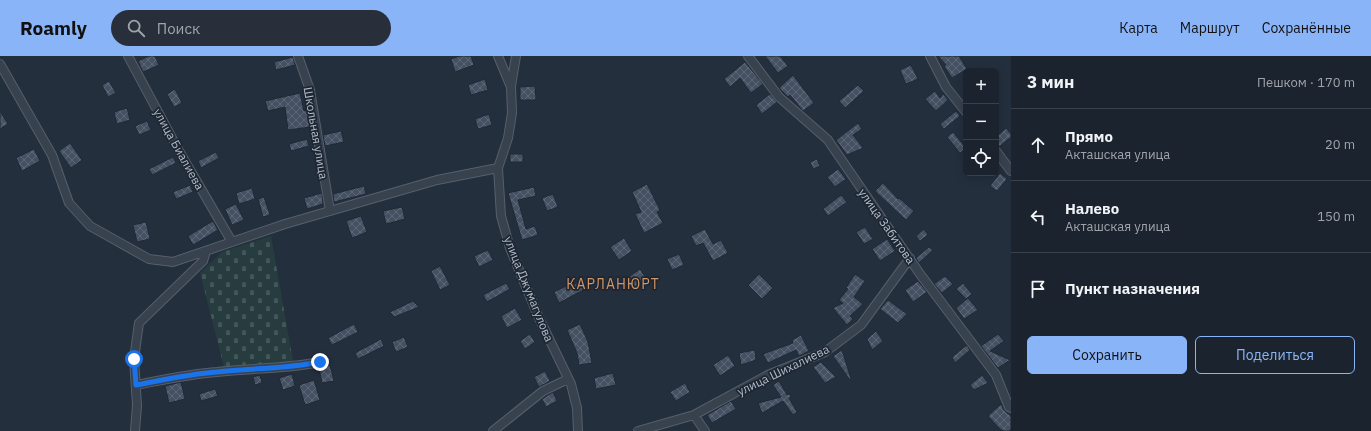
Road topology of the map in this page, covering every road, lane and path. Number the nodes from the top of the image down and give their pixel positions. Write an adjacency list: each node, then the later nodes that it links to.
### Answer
1 (128, 56): 14 (street, улица Биалиева)
2 (298, 56): 13 (street, Школьная улица)
3 (498, 56): 8 (street, улица Джумагулова)
4 (516, 56): 8 (street)
5 (748, 56): 16 (street, улица Забитова)
6 (930, 56): 9 (street)
7 (0, 64): 15 (street)
8 (511, 86): 11 (street, улица Джумагулова)
9 (963, 108)
10 (999, 155): 12 (street)
11 (498, 168): 13 (street); 18 (street, улица Джумагулова)
12 (1011, 171)
13 (330, 211): 14 (street)
14 (232, 242): 15 (street)
15 (206, 251): 19 (street)
16 (910, 258): 20 (street, улица Забитова); 21 (street, улица Шихалиева)
17 (320, 362): 19 (street)
18 (568, 379): 23 (street); 24 (street, улица Джумагулова)
19 (136, 385): 22 (street)
20 (1011, 408)
21 (694, 415): 25 (street, улица Шихалиева); 26 (street)
22 (135, 431)
23 (493, 431)
24 (578, 431)
25 (638, 431)
26 (705, 431)

